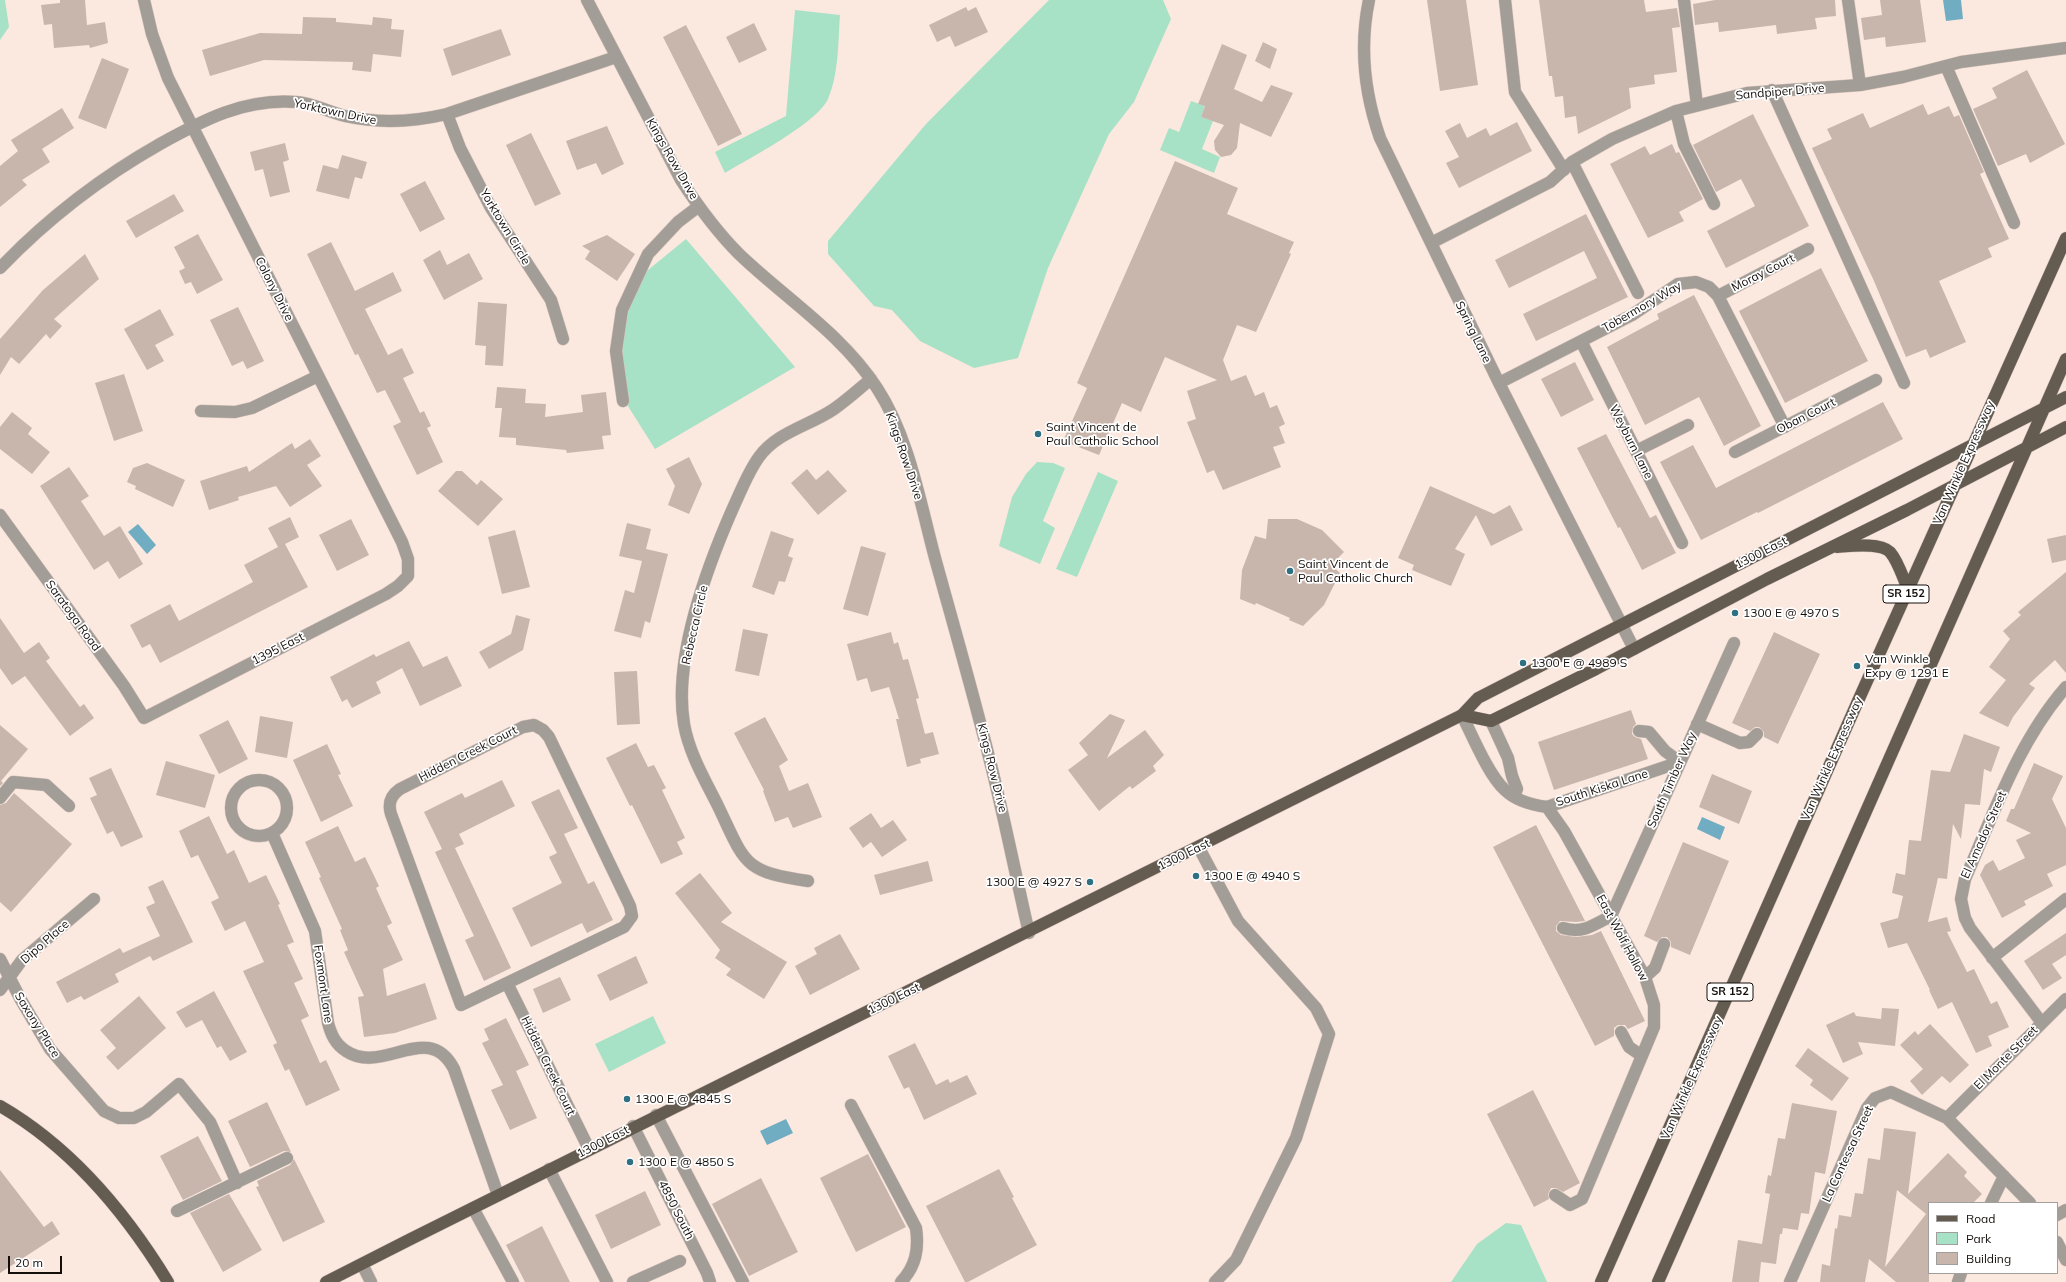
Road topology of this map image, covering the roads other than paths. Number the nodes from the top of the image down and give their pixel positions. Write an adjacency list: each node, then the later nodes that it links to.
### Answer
1 (144, 0): 15 (street, Colony Drive)
2 (587, 0): 8 (street, Kings Row Drive)
3 (1369, 0): 21 (street, Spring Lane)
4 (1504, 0): 16 (street)
5 (1684, 0): 12 (street)
6 (1848, 0): 10 (street)
7 (2066, 48): 9 (street, Sandpiper Drive)
8 (616, 57): 14 (street, Yorktown Drive); 18 (street, Kings Row Drive)
9 (1946, 66): 10 (street, Sandpiper Drive); 19 (street)
10 (1860, 85): 11 (street, Sandpiper Drive)
11 (1772, 90): 12 (street, Sandpiper Drive); 33 (street)
12 (1697, 105): 13 (street, Sandpiper Drive)
13 (1676, 111): 16 (street, Sandpiper Drive); 17 (street)
14 (447, 114): 15 (street, Yorktown Drive); 26 (street, Yorktown Circle)
15 (192, 126): 23 (street, Yorktown Drive); 29 (street, Colony Drive)
16 (1568, 166): 21 (street, Sandpiper Drive); 24 (street)
17 (1714, 204)
18 (699, 206): 30 (street, Kings Row Drive); 35 (street)
19 (2014, 223)
20 (2066, 238): 41 (main road, Van Winkle Expressway / SR 152)
21 (1431, 243): 32 (street, Spring Lane)
22 (1808, 249): 25 (street, Moray Court)
23 (0, 268)
24 (1638, 293)
25 (1718, 296): 27 (street, Tobermory Way); 39 (street, Tobermory Way)
26 (563, 339)
27 (1581, 341): 32 (street, Tobermory Way); 43 (street, Weyburn Lane)
28 (2066, 359): 36 (main road)
29 (318, 376): 37 (street); 49 (street, Colony Drive)
30 (871, 379): 68 (street, Rebecca Circle); 73 (street, Kings Row Drive)
31 (1876, 380): 39 (street, Oban Court)
32 (1499, 383): 51 (street, Spring Lane)
33 (1904, 383)
34 (2066, 397): 36 (main road, 1300 East)
35 (623, 401)
36 (2043, 409): 41 (main road, 1300 East); 42 (main road)
37 (201, 411)
38 (1688, 425): 43 (street)
39 (1785, 427): 44 (street, Oban Court)
40 (2066, 427): 42 (main road)
41 (1972, 446): 45 (main road, Van Winkle Expressway / SR 152); 51 (main road, 1300 East)
42 (2026, 448): 45 (main road); 116 (main road)
43 (1636, 452): 47 (street, Weyburn Lane)
44 (1735, 452)
45 (1954, 486): 48 (main road); 50 (main road, Van Winkle Expressway / SR 152)
46 (0, 515): 56 (street, Saratoga Road)
47 (1682, 543)
48 (1832, 547): 50 (main road); 53 (main road)
49 (408, 576): 56 (street, 1395 East)
50 (1908, 589): 115 (main road, Van Winkle Expressway / SR 152)
51 (1622, 625): 53 (street, Spring Lane); 55 (main road, 1300 East)
52 (1734, 643): 58 (street, South Timber Way)
53 (1634, 649): 57 (main road)
54 (2066, 687): 75 (street, El Amador Street)
55 (1462, 715): 57 (main road); 62 (street); 67 (main road, 1300 East)
56 (144, 718)
57 (1490, 721): 62 (street)
58 (1697, 724): 60 (street); 61 (street, South Timber Way)
59 (1638, 731): 61 (street)
60 (1757, 734)
61 (1680, 762): 65 (street, South Kiska Lane); 71 (street, South Timber Way)
62 (1514, 796): 65 (street)
63 (0, 798): 64 (street)
64 (69, 806)
65 (1547, 806): 71 (street, East Wolf Hollow)
66 (272, 833): 66 (street); 95 (street, Foxmont Lane)
67 (1199, 848): 73 (main road, 1300 East); 114 (street)
68 (808, 881)
69 (94, 899): 77 (street, Dipo Place)
70 (2066, 899): 75 (street)
71 (1611, 916): 72 (street); 78 (street, East Wolf Hollow)
72 (1563, 928)
73 (1028, 933): 87 (main road, 1300 East)
74 (1664, 944): 78 (street)
75 (1992, 958): 82 (street, El Amador Street)
76 (0, 959): 77 (street, Saxony Place)
77 (9, 977): 80 (street, Dipo Place); 94 (street, Saxony Place)
78 (1645, 977): 84 (street, East Wolf Hollow)
79 (507, 983): 79 (street, Hidden Creek Court); 90 (street, Hidden Creek Court)
80 (0, 990)
81 (2066, 999): 82 (street, El Monte Street)
82 (2042, 1023): 88 (street, El Monte Street)
83 (1621, 1032): 84 (street)
84 (1642, 1056): 96 (street, East Wolf Hollow)
85 (851, 1105): 113 (street)
86 (0, 1106): 106 (main road)
87 (656, 1115): 89 (main road, 1300 East); 112 (street)
88 (1946, 1118): 93 (street, La Contessa Street); 117 (street, La Contessa Street)
89 (633, 1126): 90 (main road, 1300 East); 105 (street, 4850 South)
90 (589, 1149): 92 (main road, 1300 East)
91 (287, 1158): 94 (street)
92 (549, 1169): 95 (main road, 1300 East); 110 (street)
93 (2004, 1176): 97 (street); 98 (street, La Contessa Street)
94 (237, 1183): 100 (street)
95 (498, 1195): 99 (main road, 1300 East)
96 (1555, 1195)
97 (1991, 1202)
98 (2029, 1202)
99 (473, 1208): 104 (main road, 1300 East); 109 (street)
100 (177, 1211)
101 (2058, 1244): 102 (street)
102 (2066, 1260)
103 (680, 1261): 111 (street)
104 (362, 1264): 107 (main road, 1300 East); 108 (street)
105 (709, 1277)
106 (168, 1282)
107 (326, 1282)
108 (371, 1282)
109 (513, 1282)
110 (607, 1282)
111 (633, 1282)
112 (743, 1282)
113 (901, 1282)
114 (1215, 1282)
115 (1601, 1282)
116 (1658, 1282)
117 (1790, 1282)

